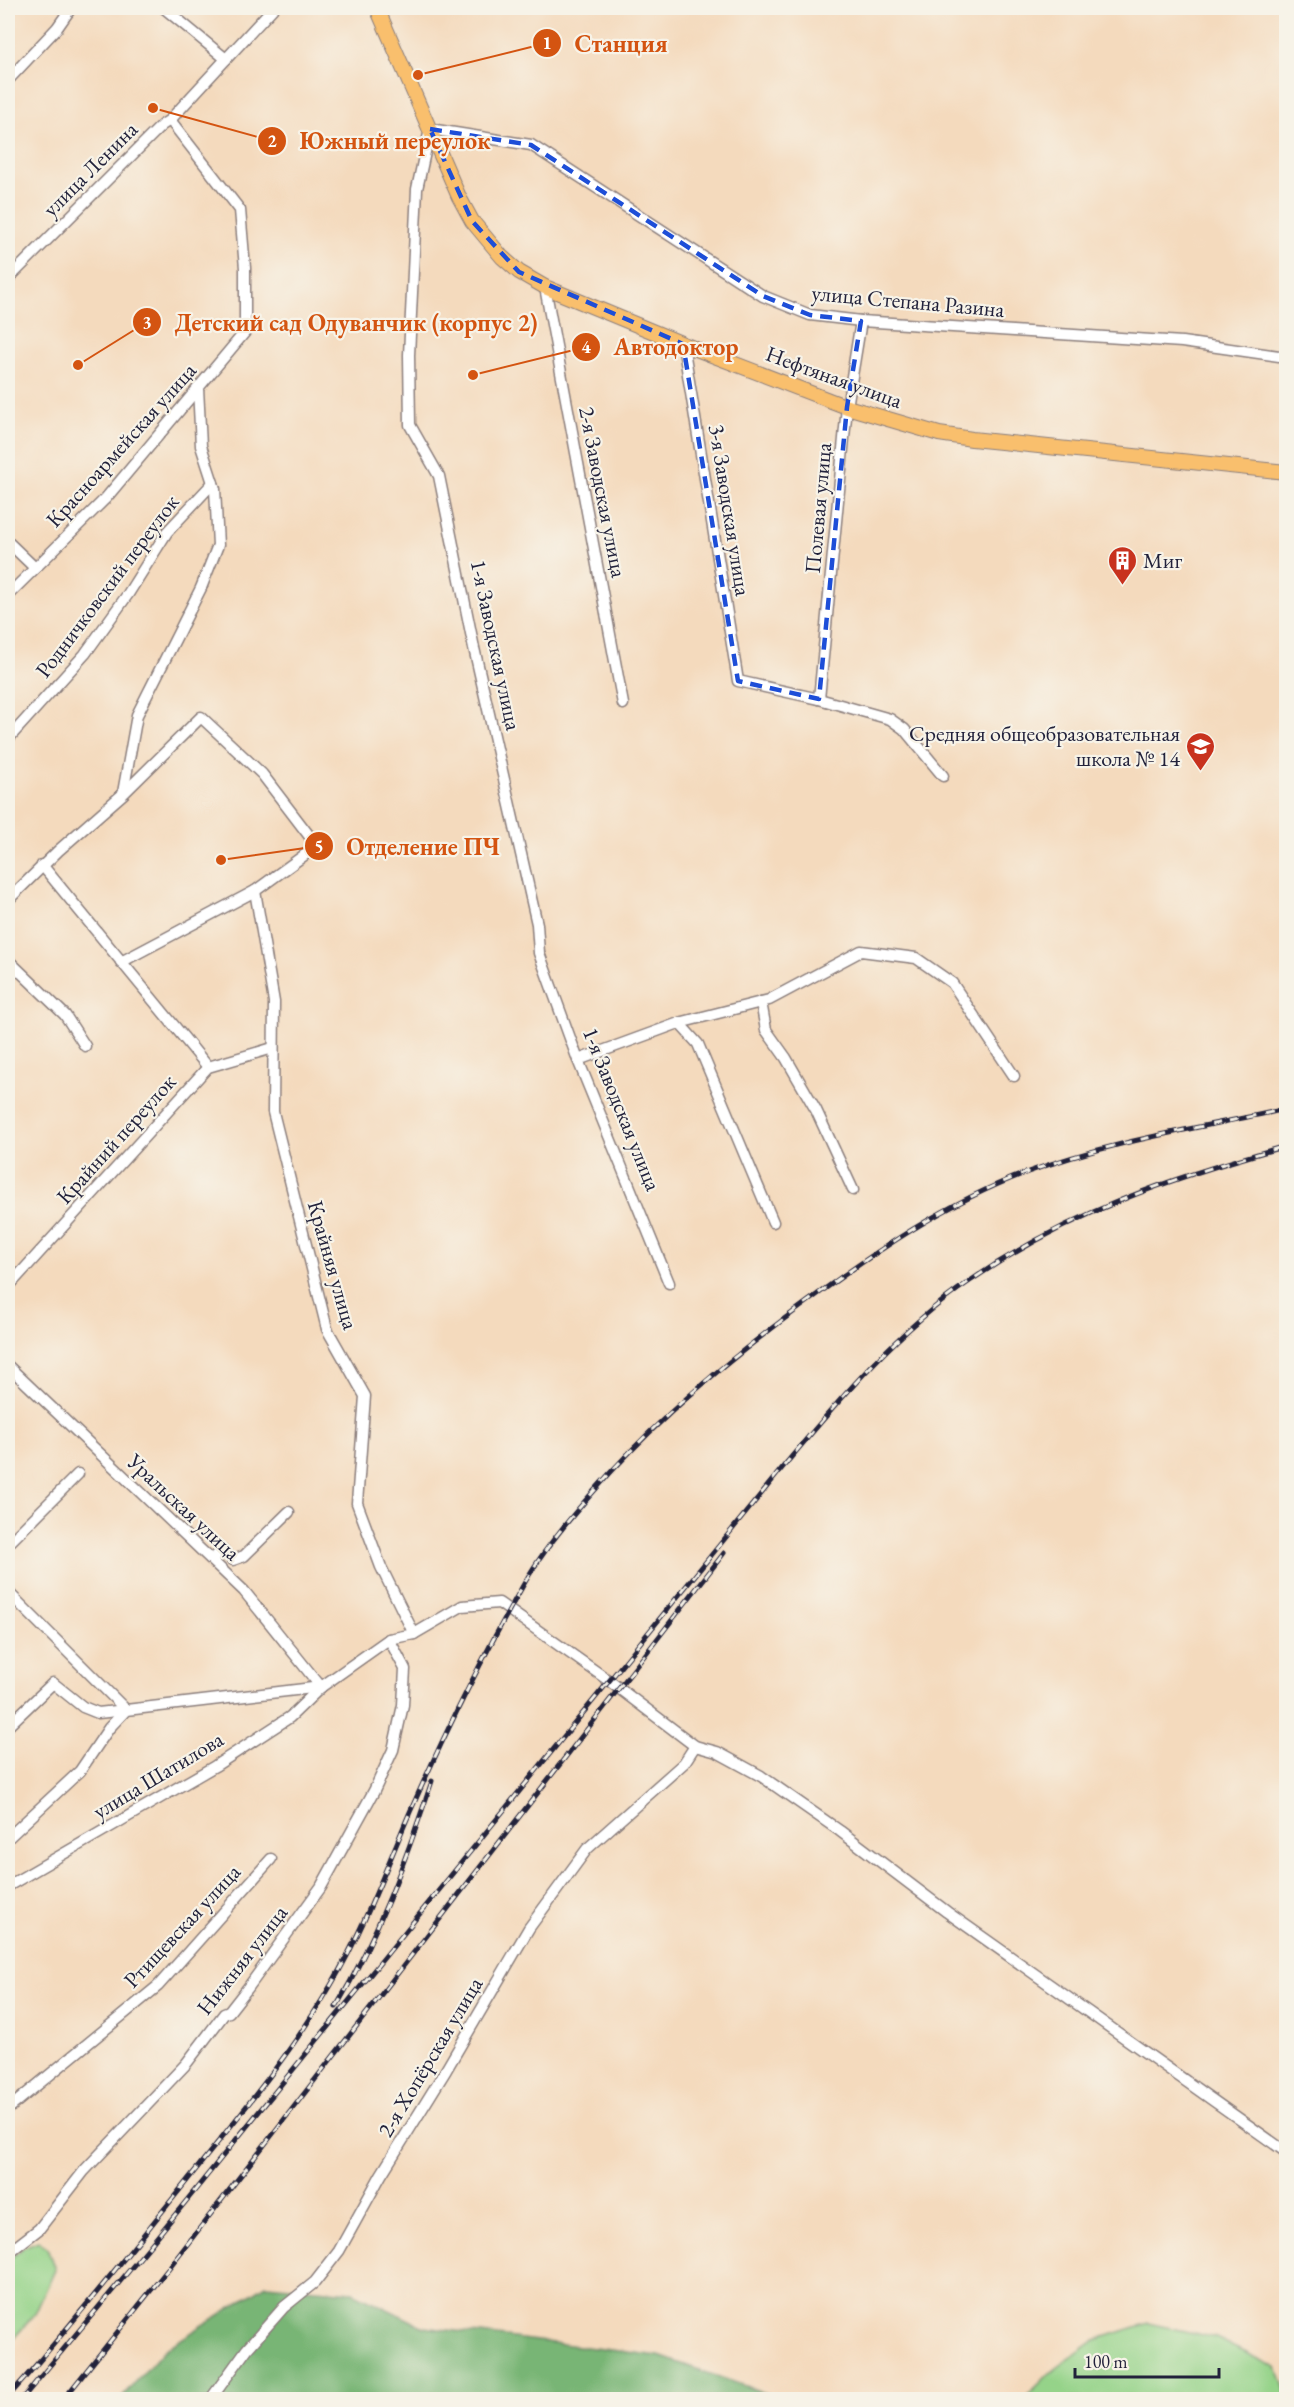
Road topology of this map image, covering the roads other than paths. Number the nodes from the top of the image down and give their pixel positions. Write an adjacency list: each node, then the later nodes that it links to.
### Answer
1 (71, 8): 6 (street)
2 (164, 8): 5 (street)
3 (273, 8): 5 (street, улица Ленина)
4 (377, 8): 8 (main road)
5 (226, 59): 7 (street, улица Ленина)
6 (8, 80)
7 (170, 120): 9 (street, улица Ленина); 14 (street, Красноармейская улица)
8 (430, 129): 10 (main road, Нефтяная улица); 11 (street, улица Степана Разина); 35 (street, 1-я Заводская улица)
9 (8, 279)
10 (545, 287): 12 (main road, Нефтяная улица); 22 (street, 2-я Заводская улица)
11 (861, 321): 13 (street, улица Степана Разина); 15 (street, Полевая улица)
12 (683, 344): 15 (main road, Нефтяная улица); 21 (street, 3-я Заводская улица)
13 (1287, 357)
14 (198, 388): 17 (street); 19 (street, Красноармейская улица)
15 (847, 407): 16 (main road, Нефтяная улица); 21 (street, Полевая улица)
16 (1287, 472)
17 (213, 483): 23 (street, Родничковский переулок); 25 (street)
18 (8, 542): 19 (street)
19 (35, 568): 20 (street, Красноармейская улица)
20 (8, 595)
21 (819, 699): 24 (street)
22 (623, 704)
23 (8, 739)
24 (943, 777)
25 (123, 794): 26 (street); 27 (street)
26 (42, 866): 28 (street); 30 (street)
27 (255, 891): 30 (street); 34 (street, Крайняя улица)
28 (8, 900)
29 (8, 960): 33 (street)
30 (121, 962): 36 (street)
31 (761, 1002): 32 (street); 37 (street); 38 (street)
32 (679, 1023): 35 (street); 39 (street)
33 (85, 1047)
34 (273, 1048): 36 (street, Крайний переулок); 48 (street, Крайняя улица)
35 (578, 1060): 40 (street, 1-я Заводская улица)
36 (208, 1067): 41 (street, Крайний переулок)
37 (1014, 1076)
38 (853, 1190)
39 (773, 1222)
40 (669, 1283)
41 (8, 1287)
42 (8, 1366): 46 (street, Уральская улица)
43 (78, 1474): 45 (street)
44 (289, 1512): 46 (street)
45 (8, 1544)
46 (212, 1560): 50 (street, Уральская улица)
47 (8, 1592): 51 (street)
48 (414, 1634): 49 (street); 53 (street)
49 (389, 1639): 50 (street, улица Шатилова); 59 (street, Нижняя улица)
50 (321, 1688): 51 (street, улица Шатилова); 56 (street, улица Шатилова)
51 (126, 1710): 52 (street); 54 (street, улица Шатилова)
52 (8, 1726)
53 (695, 1746): 58 (street); 60 (street, 2-я Хопёрская улица)
54 (8, 1838)
55 (271, 1859): 57 (street, Ртищевская улица)
56 (8, 1886)
57 (8, 2109)
58 (1287, 2152)
59 (8, 2253)
60 (210, 2400)

